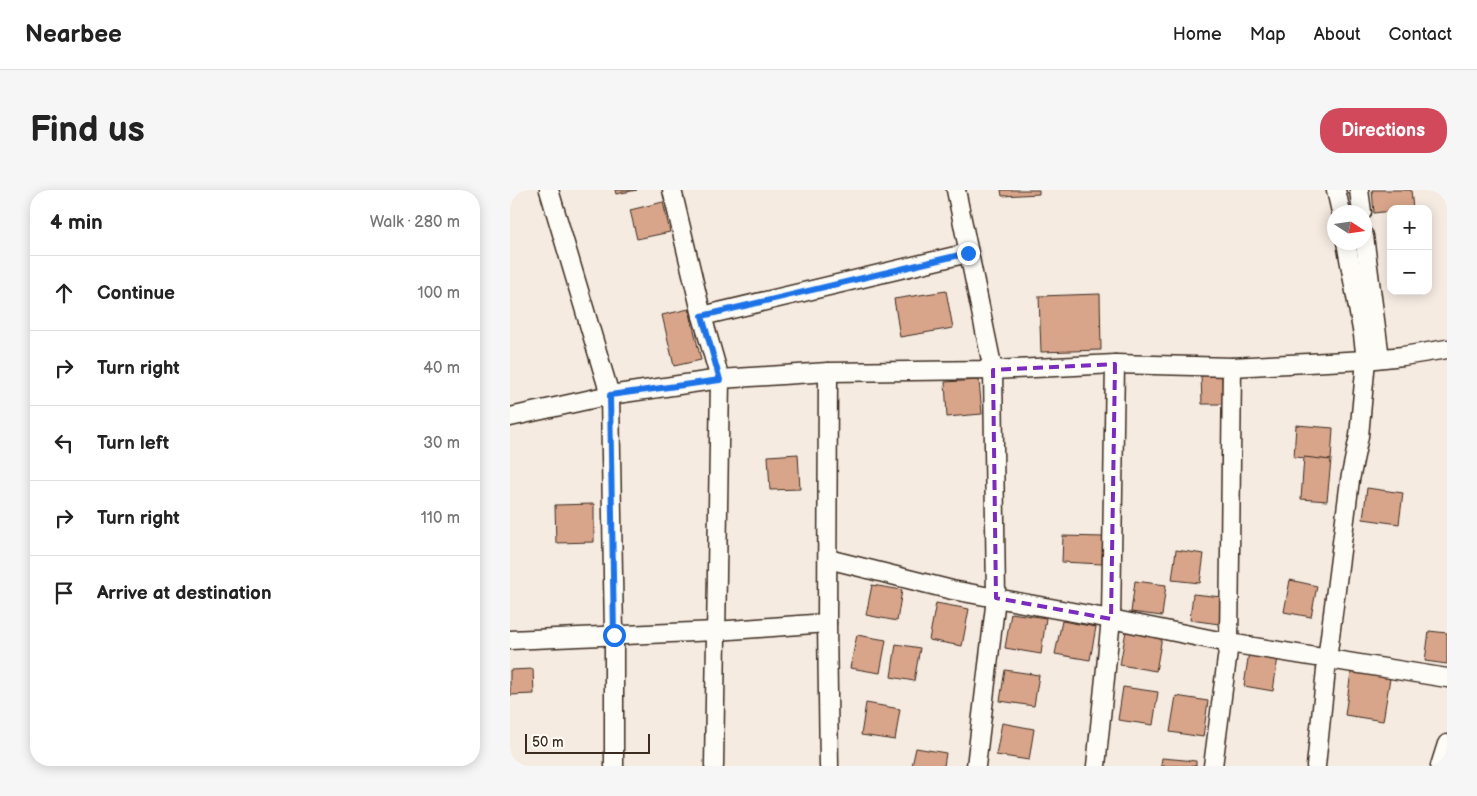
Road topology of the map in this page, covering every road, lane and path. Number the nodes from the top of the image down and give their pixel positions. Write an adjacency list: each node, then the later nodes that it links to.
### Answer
1 (548, 190): 19 (street)
2 (672, 190): 11 (street)
3 (956, 190): 10 (street)
4 (1336, 190): 6 (street)
5 (1359, 190): 7 (street)
6 (1339, 205)
7 (1361, 205)
8 (1347, 250): 13 (street)
9 (1365, 250): 13 (street)
10 (968, 253): 11 (street); 16 (street)
11 (702, 316): 18 (street)
12 (1447, 349): 13 (street)
13 (1373, 359): 15 (street); 29 (street)
14 (1115, 364): 15 (street); 16 (street); 23 (street)
15 (1232, 367): 28 (street)
16 (993, 370): 17 (street); 22 (street)
17 (828, 372): 18 (street); 21 (street)
18 (720, 380): 19 (street); 25 (street)
19 (610, 395): 20 (street); 26 (street)
20 (510, 417)
21 (828, 559): 22 (street); 24 (street)
22 (996, 598): 23 (street); 35 (street)
23 (1111, 619): 28 (street); 36 (street)
24 (827, 623): 25 (street); 34 (street)
25 (716, 631): 26 (street); 33 (street)
26 (614, 635): 27 (street); 32 (street)
27 (510, 640)
28 (1229, 643): 29 (street); 37 (street)
29 (1327, 660): 30 (street); 38 (street)
30 (1447, 678)
31 (1447, 744): 39 (street)
32 (614, 766)
33 (714, 766)
34 (829, 766)
35 (976, 766)
36 (1096, 766)
37 (1213, 766)
38 (1316, 766)
39 (1440, 766)

